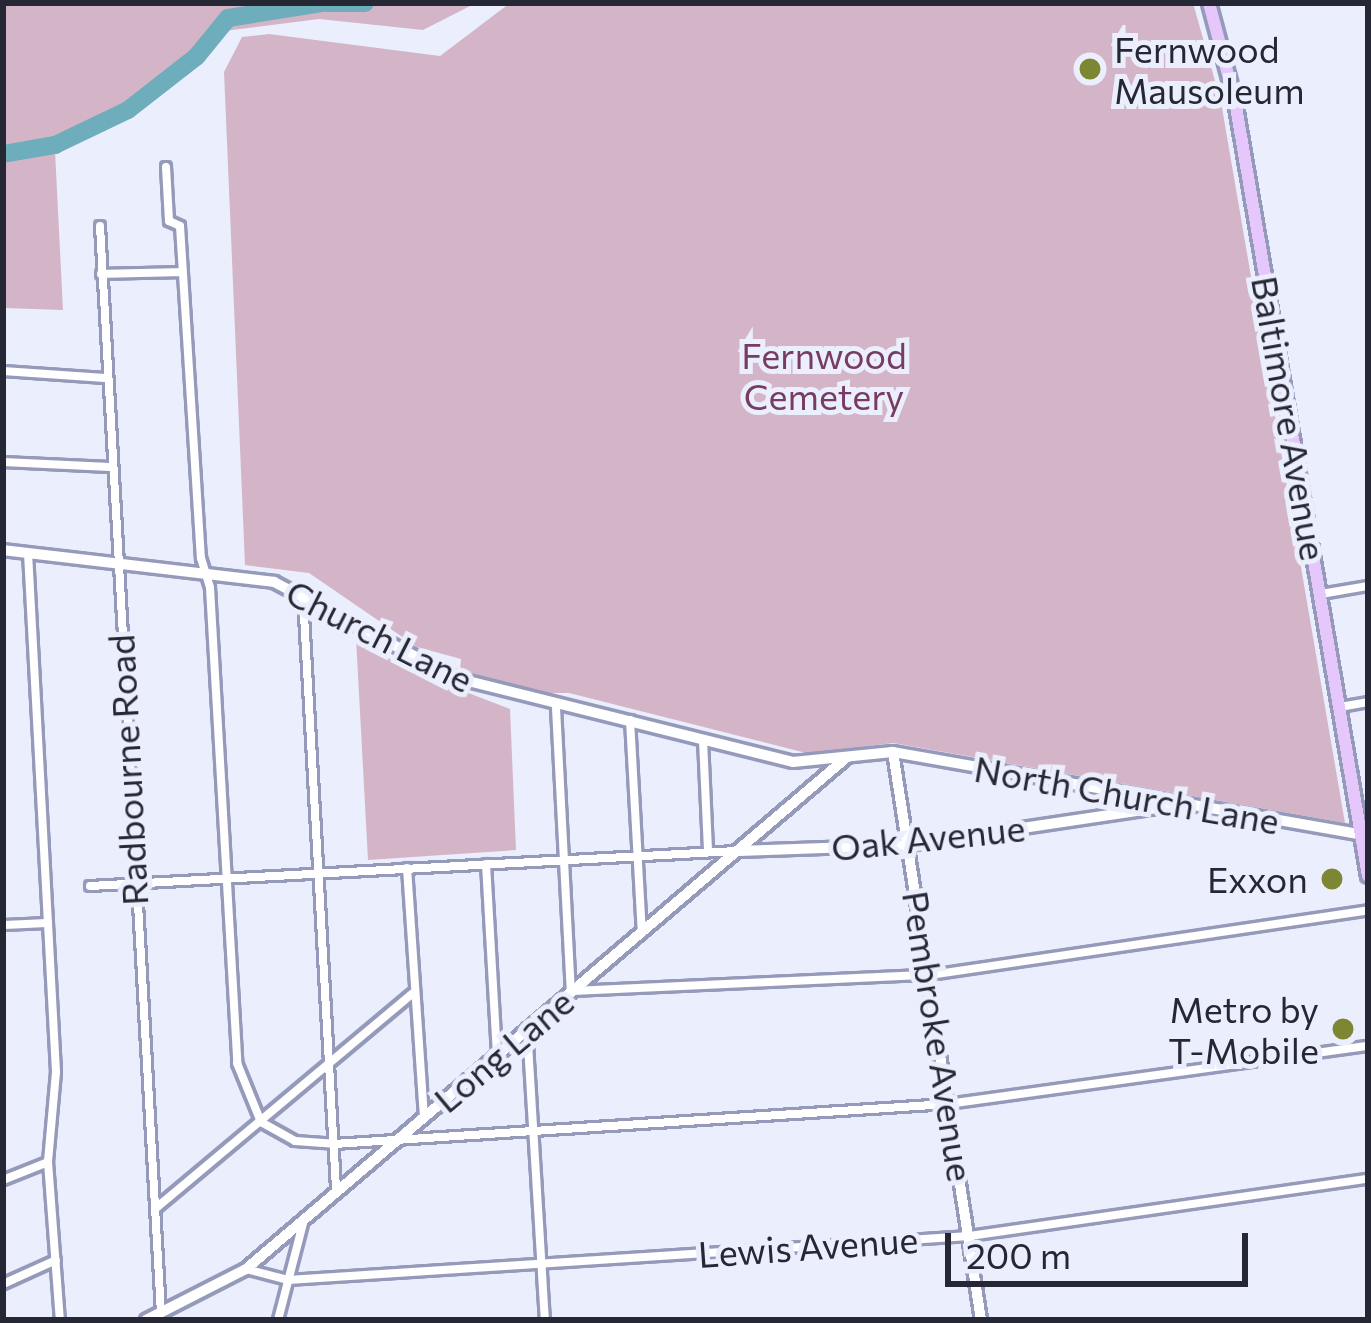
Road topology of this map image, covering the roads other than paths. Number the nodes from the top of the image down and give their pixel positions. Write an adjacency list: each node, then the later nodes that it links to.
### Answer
1 (1210, 3): 16 (main road, Baltimore Avenue)
2 (166, 167): 4 (street)
3 (100, 226): 5 (street, Radbourne Road)
4 (181, 272): 5 (street); 13 (street)
5 (101, 274): 7 (street, Radbourne Road)
6 (3, 370): 7 (street)
7 (105, 378): 9 (street, Radbourne Road)
8 (3, 462): 9 (street)
9 (110, 467): 12 (street, Radbourne Road)
10 (3, 550): 11 (street, Church Lane)
11 (28, 553): 12 (street, Church Lane); 41 (street)
12 (116, 562): 13 (street, Church Lane); 38 (street, Radbourne Road)
13 (206, 573): 15 (street, Church Lane); 37 (street)
14 (1368, 586): 16 (street)
15 (303, 593): 19 (street, Church Lane); 35 (street)
16 (1321, 594): 18 (main road, Baltimore Avenue)
17 (1368, 702): 18 (street)
18 (1340, 707): 25 (main road, Baltimore Avenue)
19 (556, 708): 20 (street, Church Lane); 32 (street)
20 (631, 720): 21 (street, Church Lane); 31 (street)
21 (704, 740): 23 (street, Church Lane); 29 (street)
22 (892, 752): 23 (street, Church Lane); 26 (street, North Church Lane); 28 (street, Pembroke Avenue)
23 (846, 758): 30 (street, Long Lane)
24 (1368, 775): 25 (street)
25 (1352, 778): 27 (main road, Baltimore Avenue)
26 (1187, 804): 27 (street, North Church Lane); 28 (street, Oak Avenue)
27 (1365, 835): 36 (main road, Baltimore Avenue)
28 (909, 845): 30 (street, Oak Avenue); 44 (street, Pembroke Avenue)
29 (708, 850): 30 (street); 31 (street)
30 (739, 850): 43 (street, Long Lane)
31 (638, 853): 32 (street); 43 (street)
32 (564, 858): 33 (street); 45 (street)
33 (486, 864): 34 (street); 49 (street)
34 (406, 868): 35 (street); 46 (street)
35 (318, 874): 37 (street); 50 (street)
36 (1368, 875)
37 (226, 879): 38 (street); 53 (street)
38 (134, 884): 39 (street); 61 (street, Radbourne Road)
39 (90, 886)
40 (1368, 910): 44 (street)
41 (48, 922): 42 (street); 57 (street)
42 (3, 925)
43 (642, 934): 45 (street, Long Lane)
44 (930, 975): 45 (street); 51 (street, Pembroke Avenue)
45 (571, 991): 47 (street, Long Lane)
46 (412, 994): 50 (street); 52 (street)
47 (527, 1028): 49 (street, Long Lane); 54 (street)
48 (1368, 1046): 51 (street)
49 (497, 1054): 52 (street, Long Lane)
50 (328, 1064): 53 (street); 56 (street)
51 (948, 1104): 54 (street); 63 (street, Pembroke Avenue)
52 (424, 1117): 55 (street, Long Lane)
53 (261, 1123): 56 (street); 61 (street)
54 (533, 1132): 55 (street); 65 (street)
55 (396, 1141): 56 (street); 60 (street, Long Lane)
56 (334, 1144): 60 (street)
57 (48, 1162): 59 (street); 64 (street)
58 (1368, 1179): 63 (street, Lewis Avenue)
59 (3, 1180)
60 (336, 1189): 62 (street, Long Lane)
61 (154, 1209): 69 (street, Radbourne Road)
62 (305, 1217): 66 (street, Long Lane); 67 (street)
63 (970, 1236): 65 (street, Lewis Avenue); 73 (street, Pembroke Avenue)
64 (56, 1260): 68 (street); 70 (street)
65 (541, 1263): 67 (street, Lewis Avenue); 72 (street)
66 (246, 1269): 67 (street, Lewis Avenue); 69 (street, Long Lane)
67 (288, 1280): 71 (street)
68 (3, 1284)
69 (151, 1318)
70 (60, 1320)
71 (278, 1320)
72 (545, 1320)
73 (981, 1320)

